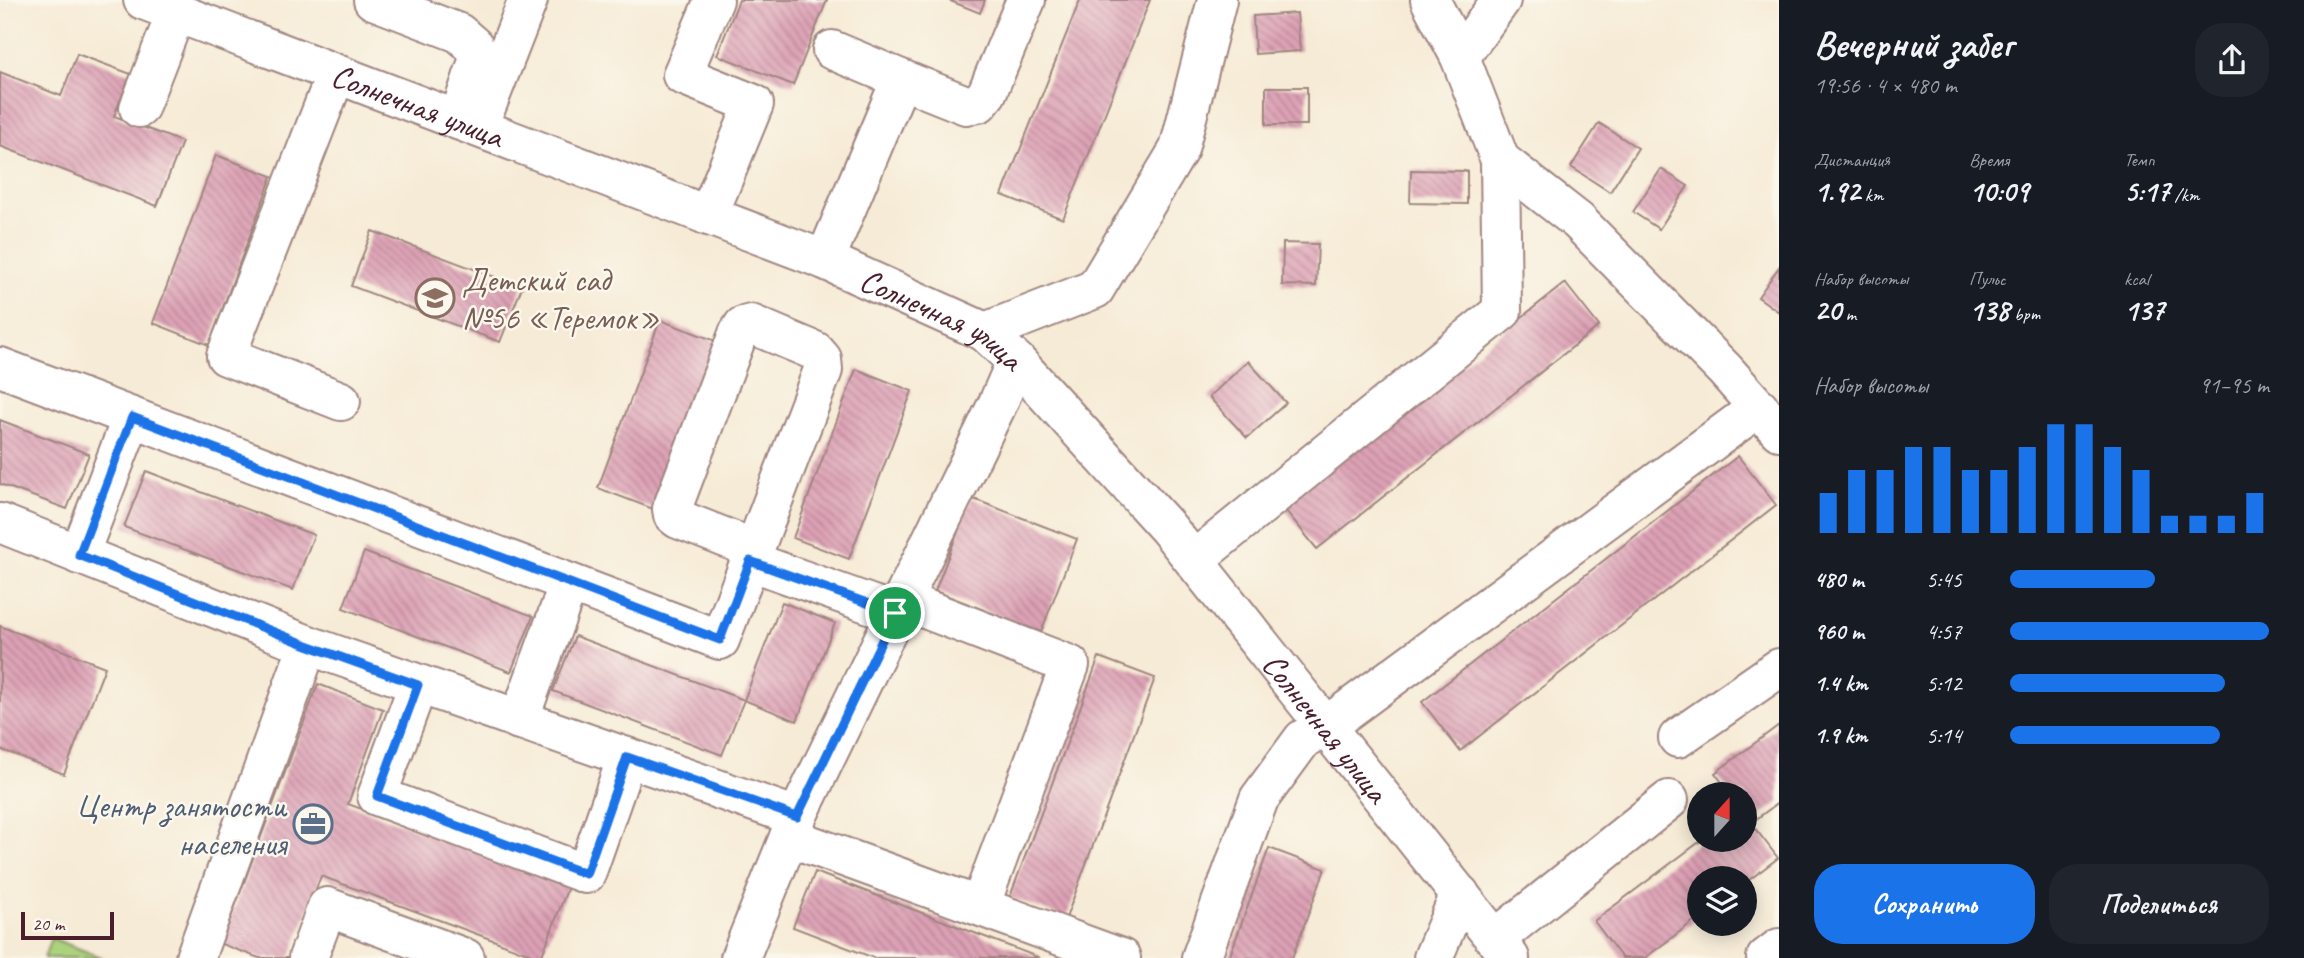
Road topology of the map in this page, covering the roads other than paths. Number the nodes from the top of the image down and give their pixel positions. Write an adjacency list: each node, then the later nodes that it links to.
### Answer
1 (373, 0): 14 (street)
2 (528, 0): 14 (street)
3 (714, 0): 16 (street)
4 (1026, 0): 12 (street)
5 (1217, 0): 18 (street)
6 (1430, 0): 10 (street)
7 (1501, 0): 10 (street)
8 (159, 6): 11 (street, Солнечная улица); 13 (street)
9 (832, 51): 12 (street)
10 (1460, 57): 15 (street)
11 (336, 74): 14 (street, Солнечная улица); 21 (street)
12 (901, 79): 17 (street)
13 (139, 108)
14 (468, 124): 16 (street, Солнечная улица)
15 (1500, 160): 23 (street); 27 (street)
16 (708, 216): 17 (street, Солнечная улица)
17 (825, 260): 18 (street, Солнечная улица)
18 (985, 332): 19 (street, Солнечная улица)
19 (1016, 361): 27 (street, Солнечная улица); 29 (street)
20 (0, 367): 22 (street)
21 (341, 401)
22 (132, 417): 25 (street); 28 (street)
23 (1769, 419): 34 (street)
24 (0, 523): 25 (street)
25 (79, 555): 30 (street)
26 (752, 555): 26 (street); 28 (street); 29 (street)
27 (1194, 560): 34 (street, Солнечная улица)
28 (569, 583): 33 (street)
29 (899, 606): 38 (street); 40 (street)
30 (307, 645): 32 (street); 44 (street)
31 (1779, 668): 35 (street)
32 (418, 685): 33 (street); 36 (street)
33 (519, 720): 36 (street)
34 (1326, 726): 39 (street, Солнечная улица); 48 (street)
35 (1678, 738)
36 (627, 757): 38 (street)
37 (1669, 800): 42 (street)
38 (793, 827): 40 (street); 43 (street)
39 (1460, 894): 42 (street, Солнечная улица); 49 (street)
40 (980, 906): 47 (street)
41 (1779, 948): 50 (street)
42 (1503, 949)
43 (753, 954)
44 (196, 958)
45 (307, 958): 46 (street)
46 (465, 958)
47 (1121, 958)
48 (1201, 958)
49 (1433, 958)
50 (1766, 958)

